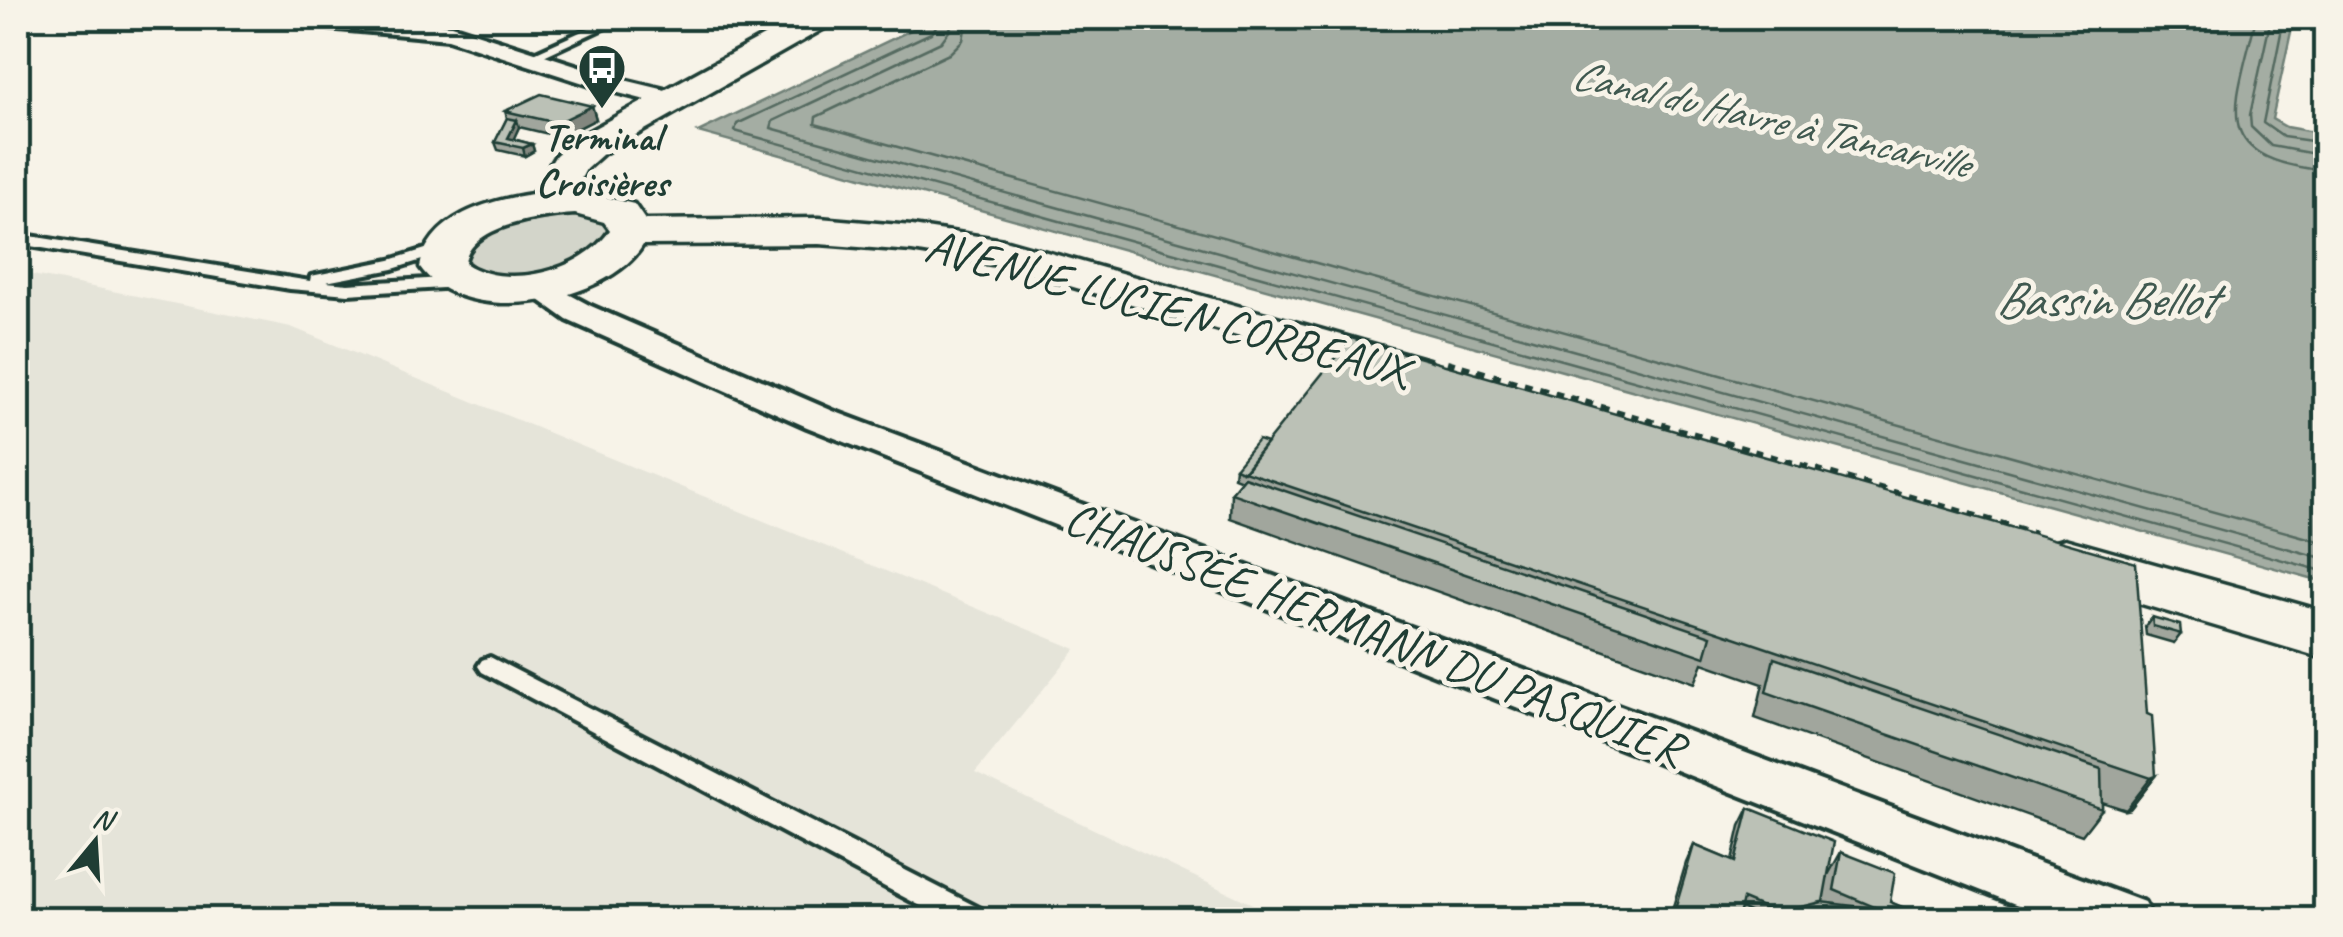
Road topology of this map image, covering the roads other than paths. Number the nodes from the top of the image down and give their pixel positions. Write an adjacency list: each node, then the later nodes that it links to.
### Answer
1 (294, 18): 4 (street)
2 (618, 18): 4 (lane)
3 (819, 18): 5 (main road)
4 (529, 58): 5 (street)
5 (673, 99): 6 (main road)
6 (548, 203): 7 (main road); 9 (main road)
7 (632, 233): 10 (main road); 14 (main road, AVENUE LUCIEN CORBEAUX)
8 (18, 239): 11 (lane)
9 (451, 265): 11 (lane); 11 (lane); 12 (main road)
10 (588, 272): 12 (main road); 13 (street)
11 (290, 284)
12 (537, 286): 13 (street, CHAUSSÉE HERMANN DU PASQUIER)
13 (629, 334): 19 (street, CHAUSSÉE HERMANN DU PASQUIER)
14 (1460, 385)
15 (2029, 550): 16 (main road)
16 (2326, 636)
17 (490, 666): 18 (lane)
18 (974, 920)
19 (2124, 920)

